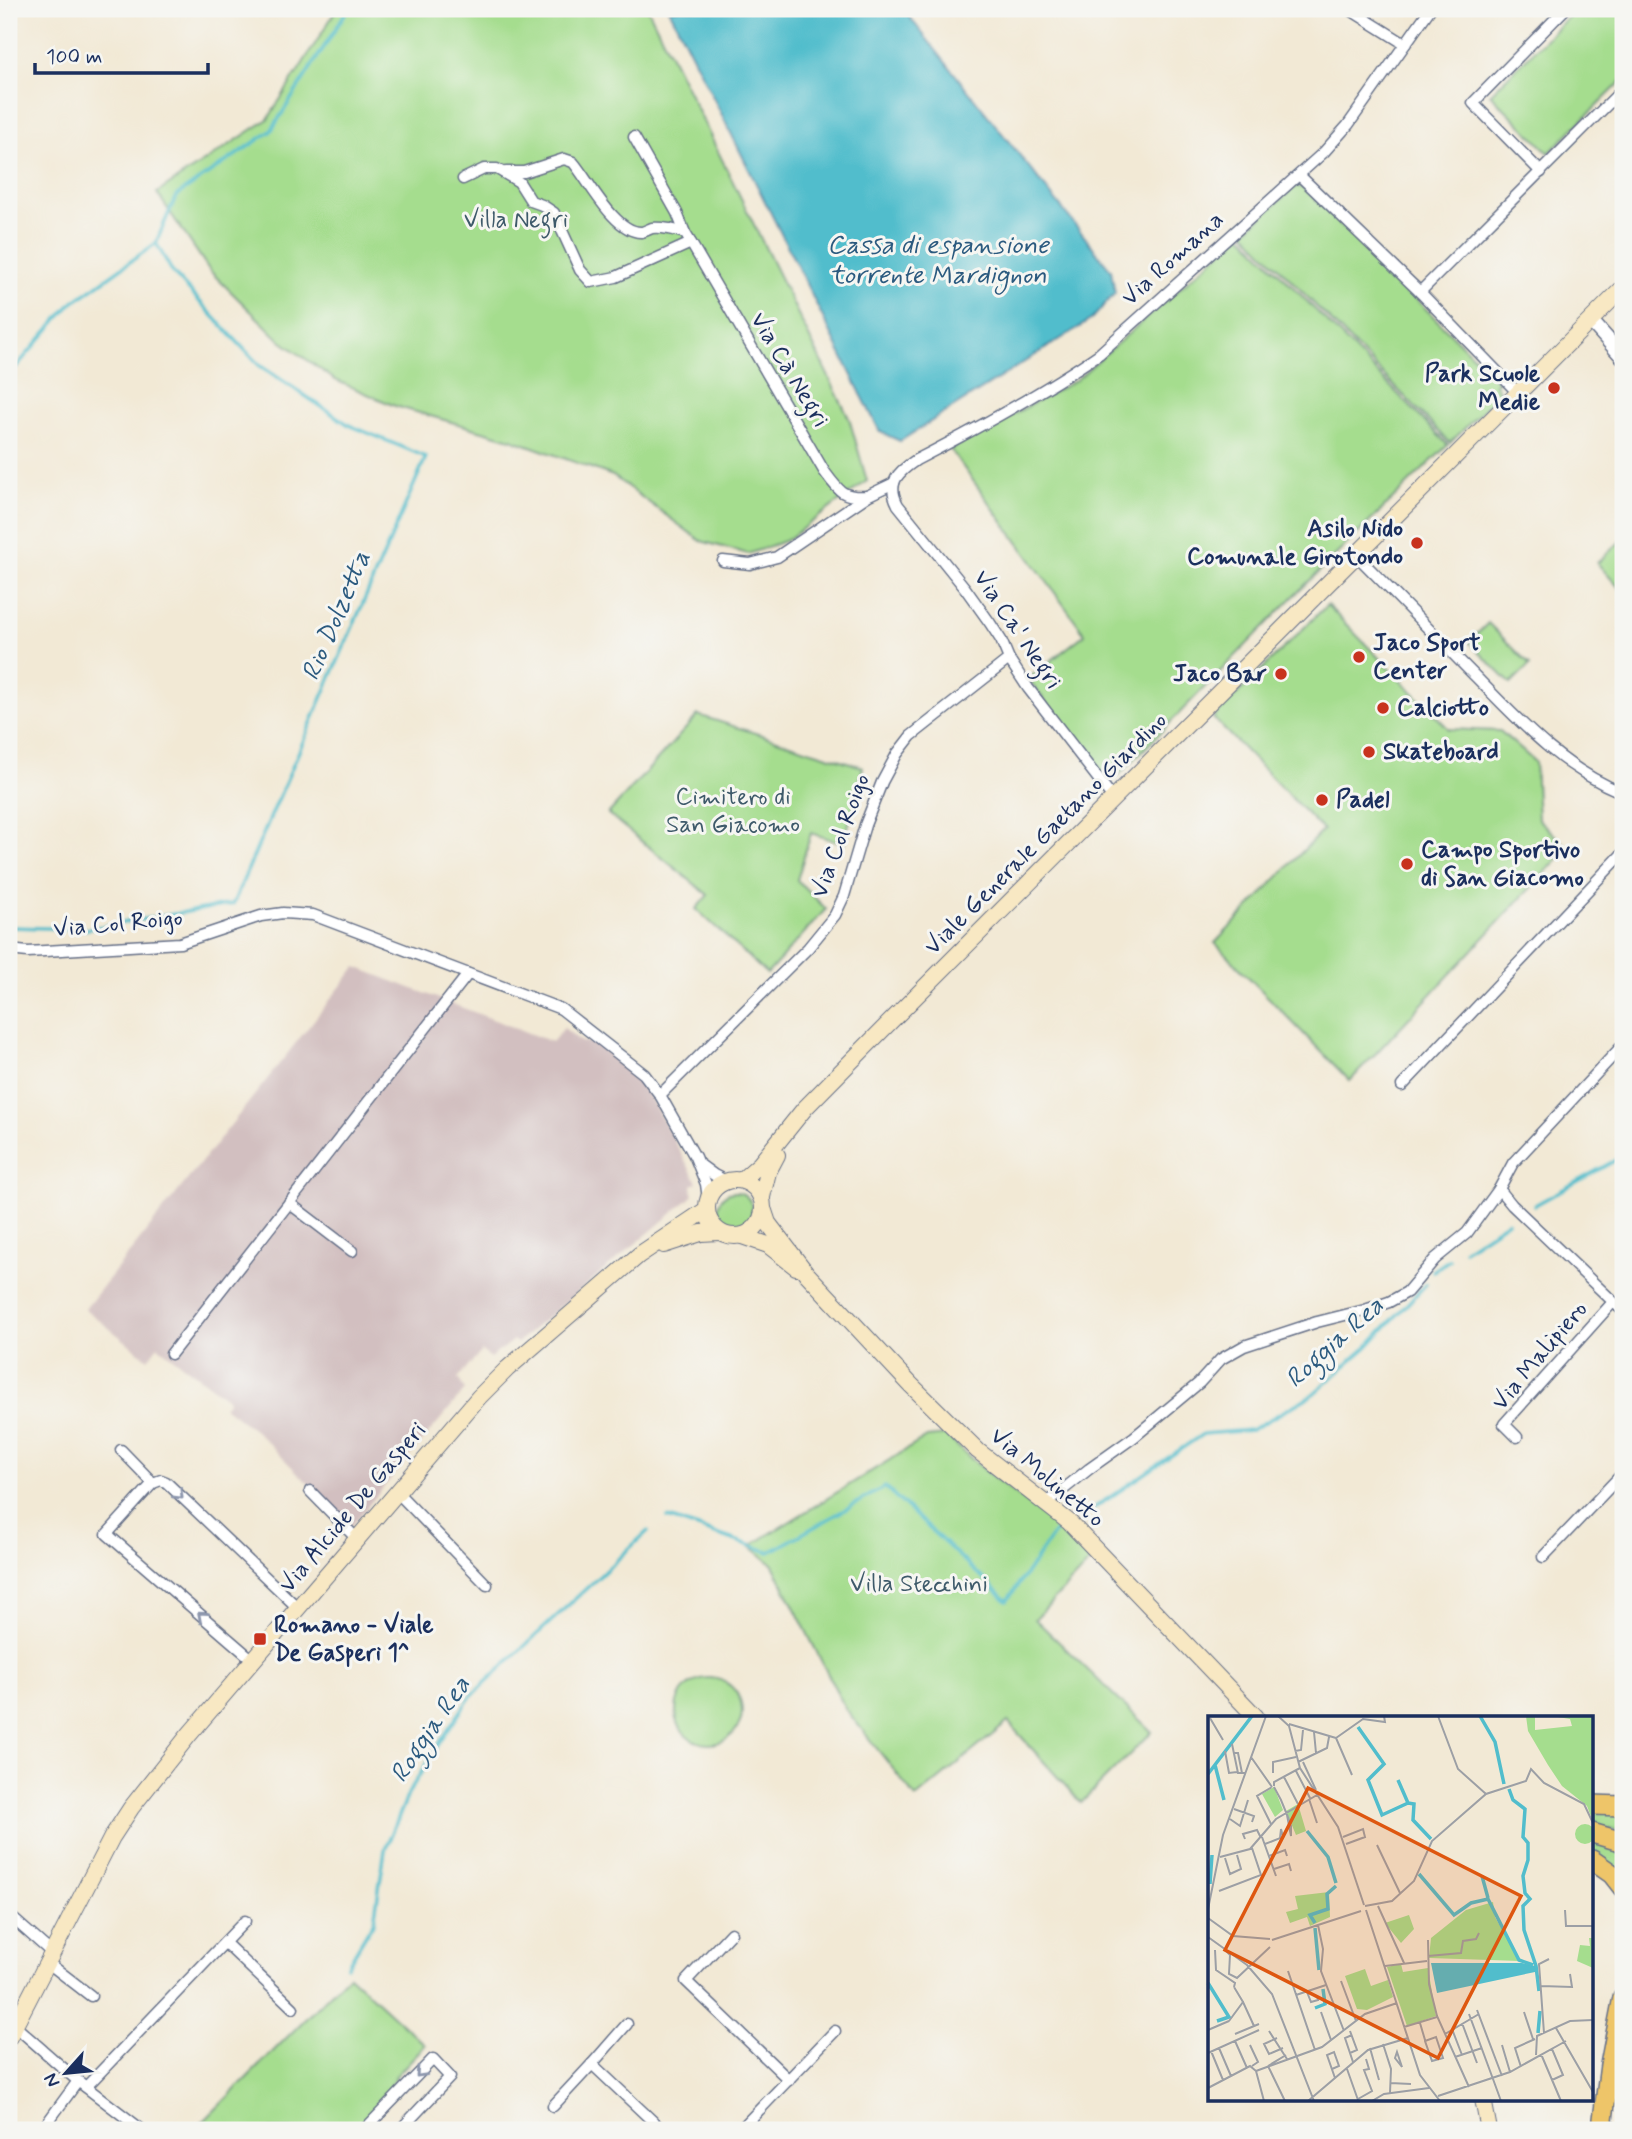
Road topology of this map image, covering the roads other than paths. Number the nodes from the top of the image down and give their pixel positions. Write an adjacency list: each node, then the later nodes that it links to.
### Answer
1 (1349, 9): 4 (street)
2 (1430, 9): 4 (street, Via Romana)
3 (1564, 9): 8 (street)
4 (1405, 44): 9 (street, Via Romana)
5 (1623, 89): 8 (street)
6 (634, 137): 11 (street, Via Cà Negri)
7 (506, 172): 10 (street); 11 (street); 11 (street)
8 (1541, 172): 13 (street)
9 (1299, 175): 13 (street); 17 (street, Via Romana)
10 (463, 179)
11 (688, 238): 18 (street, Via Cà Negri)
12 (1623, 288): 14 (main road, Viale Generale Gaetano Giardino)
13 (1420, 292): 16 (street)
14 (1591, 321): 15 (street); 16 (main road, Viale Generale Gaetano Giardino)
15 (1623, 357)
16 (1518, 393): 19 (main road, Viale Generale Gaetano Giardino)
17 (894, 483): 18 (street); 21 (street, Via Ca' Negri)
18 (867, 496): 20 (street)
19 (1356, 555): 22 (street); 23 (main road, Viale Generale Gaetano Giardino)
20 (723, 561)
21 (1009, 659): 23 (street, Via Ca' Negri); 29 (street, Via Col Roigo)
22 (1623, 793)
23 (1113, 798): 30 (main road, Viale Generale Gaetano Giardino)
24 (1623, 853): 28 (street)
25 (9, 950): 26 (street, Via Col Roigo)
26 (468, 974): 29 (street, Via Col Roigo); 34 (street)
27 (1623, 1045): 33 (street)
28 (1402, 1086)
29 (660, 1095): 31 (street, Via Col Roigo)
30 (798, 1116): 32 (main road, Viale Generale Gaetano Giardino); 36 (main road, Viale Generale Gaetano Giardino)
31 (696, 1161): 32 (street, Via Col Roigo); 35 (street, Via Col Roigo)
32 (734, 1181): 35 (main road); 36 (main road)
33 (1499, 1189): 42 (street); 51 (street)
34 (289, 1203): 39 (street); 44 (street)
35 (707, 1204): 37 (main road); 40 (main road, Via Alcide De Gasperi)
36 (763, 1204): 38 (main road); 41 (main road, Via Molinetto)
37 (719, 1232): 38 (main road); 40 (main road, Via Alcide De Gasperi)
38 (742, 1236): 41 (main road, Via Molinetto)
39 (352, 1251)
40 (639, 1255): 50 (main road, Via Alcide De Gasperi)
41 (807, 1274): 51 (main road, Via Molinetto)
42 (1613, 1302): 43 (street); 45 (street, Via Malipiero)
43 (1623, 1311)
44 (171, 1354)
45 (1517, 1437)
46 (121, 1450): 48 (street)
47 (1623, 1473): 53 (street)
48 (153, 1483): 55 (street, one-way to 55); 56 (street, one-way to 48)
49 (310, 1491): 52 (street)
50 (396, 1491): 52 (main road, Via Alcide De Gasperi); 54 (street)
51 (1045, 1504): 57 (main road, Via Molinetto)
52 (356, 1538): 55 (main road, Via Alcide De Gasperi)
53 (1543, 1557)
54 (487, 1585)
55 (298, 1608): 56 (main road, Via Alcide De Gasperi)
56 (254, 1661): 68 (main road, Via Alcide De Gasperi)
57 (1255, 1716)
58 (1594, 1805): 59 (highway)
59 (1623, 1806)
60 (1594, 1834): 61 (highway)
61 (1623, 1842)
62 (1594, 1861): 63 (highway)
63 (1623, 1888)
64 (9, 1914): 68 (street)
65 (246, 1921): 67 (street)
66 (731, 1933): 77 (street)
67 (225, 1943): 71 (street); 78 (street)
68 (50, 1957): 69 (street); 73 (main road, Via Alcide De Gasperi)
69 (91, 1996)
70 (1623, 1997): 88 (highway)
71 (293, 2008)
72 (627, 2024): 76 (street)
73 (12, 2031): 78 (street)
74 (835, 2031): 77 (street)
75 (1623, 2048): 89 (highway)
76 (592, 2064): 80 (street); 85 (street)
77 (789, 2080): 86 (street)
78 (82, 2084): 81 (street); 82 (street)
79 (1483, 2100): 87 (main road)
80 (553, 2106)
81 (42, 2130)
82 (142, 2130)
83 (364, 2130): 84 (street, one-way to 83)
84 (400, 2130)
85 (662, 2130)
86 (740, 2130)
87 (1489, 2130)
88 (1605, 2130)
89 (1611, 2130)

